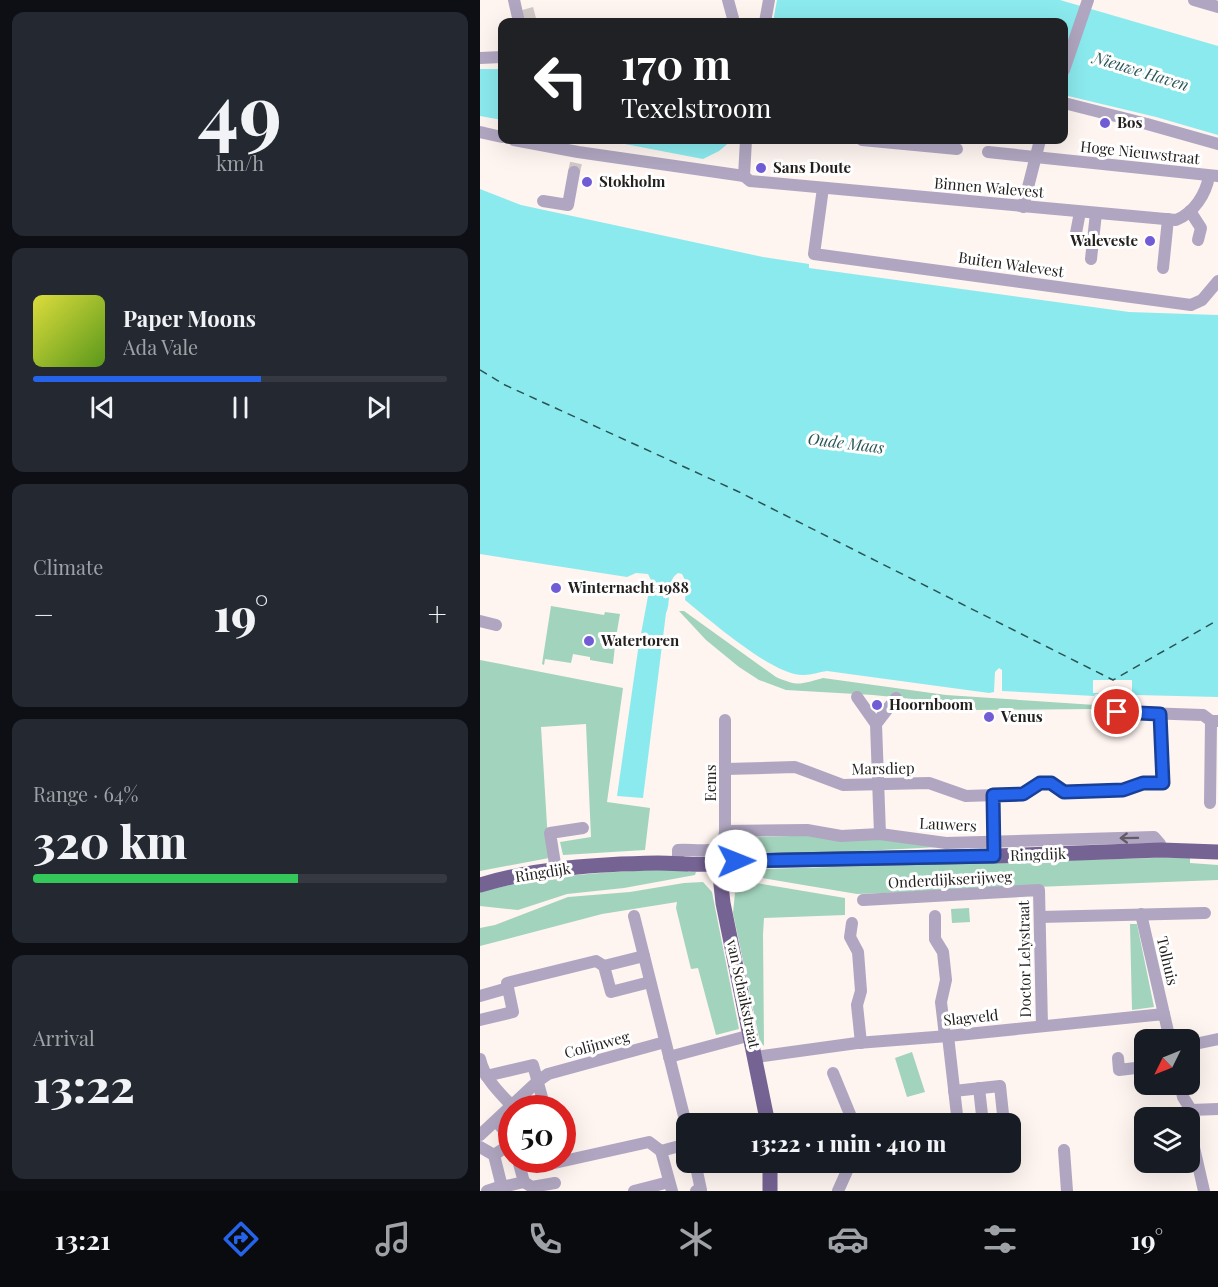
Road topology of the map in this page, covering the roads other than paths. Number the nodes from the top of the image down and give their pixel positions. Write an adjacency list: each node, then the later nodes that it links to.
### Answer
1 (514, 0): 7 (street)
2 (728, 0): 8 (street)
3 (769, 0): 9 (street)
4 (1194, 0): 6 (street)
5 (1087, 3): 12 (street)
6 (1213, 3)
7 (520, 18)
8 (733, 18)
9 (766, 18)
10 (498, 57): 11 (street)
11 (480, 58)
12 (1068, 58)
13 (1068, 104): 20 (street)
14 (480, 132): 15 (street)
15 (498, 136)
16 (525, 144): 24 (street, Binnen Walevest)
17 (746, 144): 25 (street)
18 (921, 144): 21 (street)
19 (1039, 144): 23 (street)
20 (1218, 144)
21 (957, 149)
22 (988, 152): 23 (street, Hoge Nieuwstraat)
23 (1035, 156): 26 (street, Hoge Nieuwstraat); 29 (street)
24 (576, 162): 25 (street, Binnen Walevest); 28 (street)
25 (744, 176): 27 (street, Binnen Walevest)
26 (1214, 176): 30 (street)
27 (823, 188): 29 (street, Binnen Walevest); 38 (street, Buiten Walevest)
28 (543, 201)
29 (1023, 207): 31 (street, Binnen Walevest)
30 (1190, 211): 33 (street, Binnen Walevest); 35 (street)
31 (1080, 212): 32 (street, Binnen Walevest); 34 (street)
32 (1096, 213): 33 (street, Binnen Walevest); 36 (street)
33 (1168, 219): 37 (street)
34 (1076, 233)
35 (1198, 240)
36 (1091, 259)
37 (1162, 268)
38 (1218, 281)
39 (480, 621): 40 (street)
40 (496, 625)
41 (857, 697): 47 (street)
42 (896, 699): 47 (street)
43 (1117, 712): 44 (street)
44 (1160, 714): 46 (street); 50 (street, Marsdiep)
45 (725, 720): 48 (street, Eems)
46 (1215, 721): 51 (street)
47 (876, 724): 49 (street)
48 (726, 769): 49 (street, Marsdiep); 53 (street, Eems)
49 (878, 785): 50 (street, Marsdiep); 54 (street)
50 (993, 795): 55 (street)
51 (1210, 802)
52 (583, 828): 60 (street)
53 (726, 831): 54 (street, Lauwers); 58 (street, Eems)
54 (880, 834): 55 (street, Lauwers)
55 (994, 849): 56 (main road, Ringdijk); 56 (street, Lauwers, one-way to 55); 59 (main road, Ringdijk)
56 (1161, 850): 57 (main road, Ringdijk)
57 (1218, 852)
58 (678, 863): 59 (main road, Ringdijk); 60 (main road, Ringdijk)
59 (723, 864): 79 (main road, van Schaikstraat)
60 (556, 870): 61 (main road, Ringdijk)
61 (480, 885)
62 (1039, 890): 63 (street, Onderdijkserijweg); 68 (street, Doctor Lelystraat)
63 (863, 900)
64 (1205, 913): 65 (street, Tolhuis)
65 (1141, 914): 68 (street, Tolhuis); 75 (street, Tolhuis)
66 (634, 916): 70 (street)
67 (935, 916): 80 (street)
68 (1040, 917): 77 (street, Doctor Lelystraat)
69 (852, 923): 84 (street)
70 (644, 956): 71 (street); 72 (street)
71 (604, 966): 72 (street); 73 (street)
72 (650, 982): 82 (street)
73 (508, 988): 74 (street); 76 (street)
74 (480, 996)
75 (1164, 1014): 77 (street, Slagveld); 78 (street)
76 (480, 1020)
77 (1042, 1026): 80 (street, Slagveld)
78 (1167, 1029)
79 (751, 1035): 85 (street); 86 (main road, van Schaikstraat)
80 (947, 1036): 84 (street, Slagveld); 94 (street)
81 (1218, 1039): 83 (street)
82 (666, 1042): 85 (street); 92 (street, Colijnweg)
83 (1200, 1043)
84 (859, 1047): 86 (street, Slagveld)
85 (669, 1057): 100 (street)
86 (756, 1057): 101 (main road, van Schaikstraat)
87 (1118, 1058): 89 (street)
88 (480, 1059): 91 (street)
89 (1134, 1068)
90 (833, 1073): 102 (street)
91 (486, 1076): 92 (street); 95 (street)
92 (538, 1081): 96 (street, Colijnweg); 97 (street)
93 (979, 1088): 94 (street); 104 (street); 105 (street)
94 (954, 1091): 103 (street)
95 (502, 1095)
96 (522, 1095)
97 (542, 1095)
98 (1218, 1109): 99 (street)
99 (1200, 1110)
100 (683, 1113)
101 (766, 1113)
102 (849, 1113)
103 (957, 1113)
104 (982, 1113)
105 (1003, 1113)
106 (496, 1121): 107 (street); 108 (street, Colijnweg)
107 (498, 1124)
108 (480, 1135)
109 (480, 1147): 114 (street)
110 (676, 1147): 112 (street)
111 (1064, 1150): 130 (street)
112 (661, 1151): 115 (street); 123 (street)
113 (498, 1152): 114 (street)
114 (494, 1155): 124 (street)
115 (576, 1157)
116 (522, 1173): 121 (street)
117 (697, 1173): 127 (street)
118 (770, 1173): 128 (main road)
119 (846, 1173): 129 (street)
120 (1200, 1173): 131 (street)
121 (524, 1182): 122 (street); 124 (street)
122 (556, 1187)
123 (670, 1187): 126 (street)
124 (501, 1188): 125 (street)
125 (487, 1191)
126 (634, 1191)
127 (696, 1191)
128 (770, 1191)
129 (838, 1191)
130 (1067, 1191)
131 (1204, 1191)

